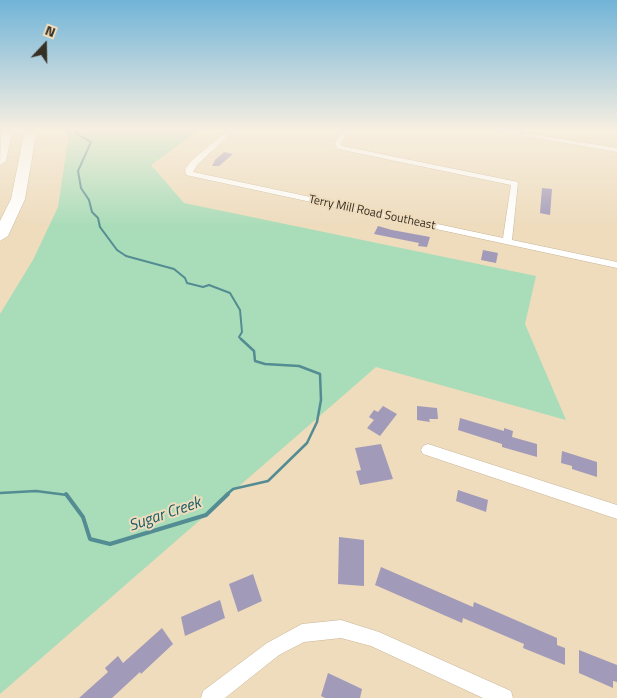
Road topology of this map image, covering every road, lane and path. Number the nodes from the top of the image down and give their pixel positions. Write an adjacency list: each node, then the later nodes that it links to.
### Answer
1 (25, 162): 4 (highway)
2 (195, 162): 5 (street, Terry Mill Road Southeast)
3 (406, 162): 5 (street)
4 (0, 236)
5 (507, 241): 6 (street, Terry Mill Road Southeast)
6 (617, 265)
7 (428, 450): 8 (street)
8 (617, 512)
9 (210, 698): 10 (street)
10 (504, 698)

